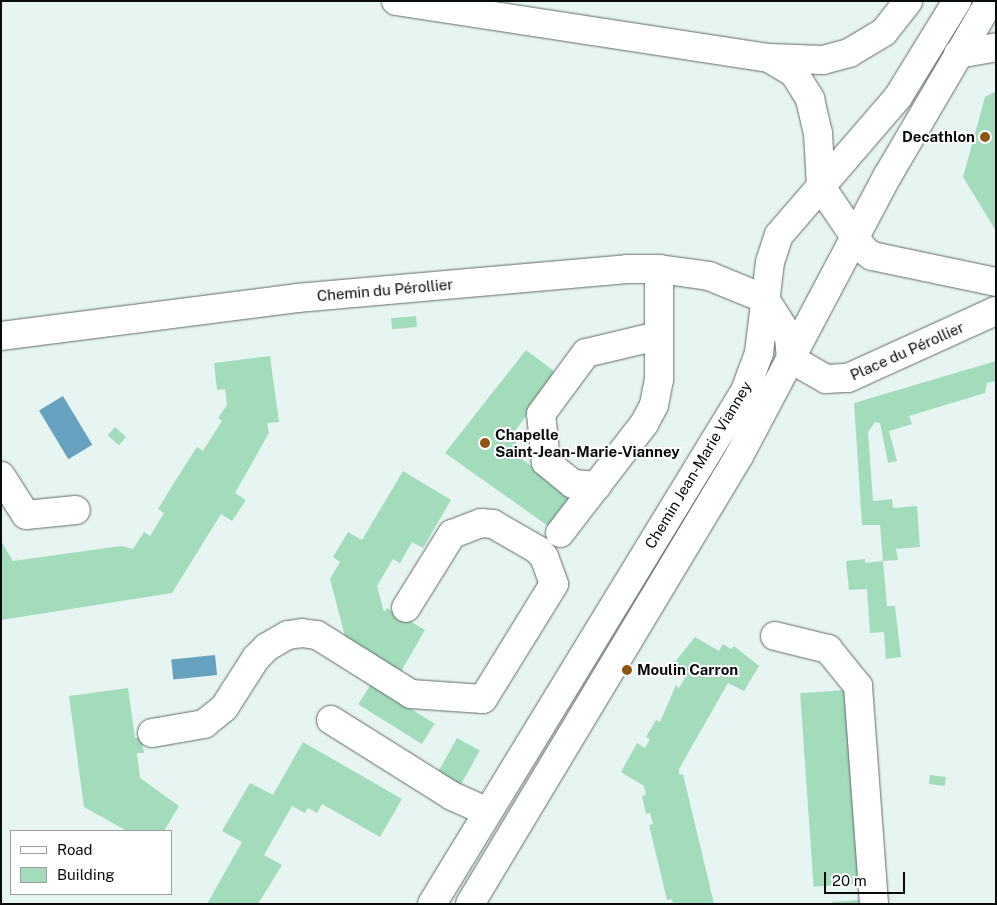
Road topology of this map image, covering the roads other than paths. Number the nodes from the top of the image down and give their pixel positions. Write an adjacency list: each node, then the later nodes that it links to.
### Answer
1 (396, 1): 7 (street)
2 (908, 1): 7 (street)
3 (957, 1): 8 (street, Chemin Jean-Marie Vianney)
4 (990, 1): 6 (street, Chemin Jean-Marie Vianney)
5 (996, 48): 6 (street)
6 (958, 54): 9 (street, Chemin Jean-Marie Vianney)
7 (769, 58): 8 (street)
8 (821, 187): 9 (street); 12 (street, Chemin Jean-Marie Vianney)
9 (856, 236): 11 (street); 16 (street, Chemin Jean-Marie Vianney)
10 (659, 269): 12 (street, Chemin du Pérollier); 14 (street, Chemin du Pérollier); 15 (street)
11 (996, 282)
12 (765, 299): 16 (street); 25 (street, Chemin Jean-Marie Vianney)
13 (996, 311): 16 (street, Place du Pérollier)
14 (1, 336)
15 (658, 336): 18 (street); 18 (street)
16 (791, 359): 27 (street, Chemin Jean-Marie Vianney)
17 (1, 476): 19 (street)
18 (597, 486): 20 (street)
19 (76, 510)
20 (560, 533)
21 (406, 608): 24 (street)
22 (775, 636): 28 (street)
23 (331, 720): 25 (street)
24 (152, 733)
25 (488, 812): 26 (street, Chemin Jean-Marie Vianney)
26 (432, 904)
27 (470, 904)
28 (874, 904)

